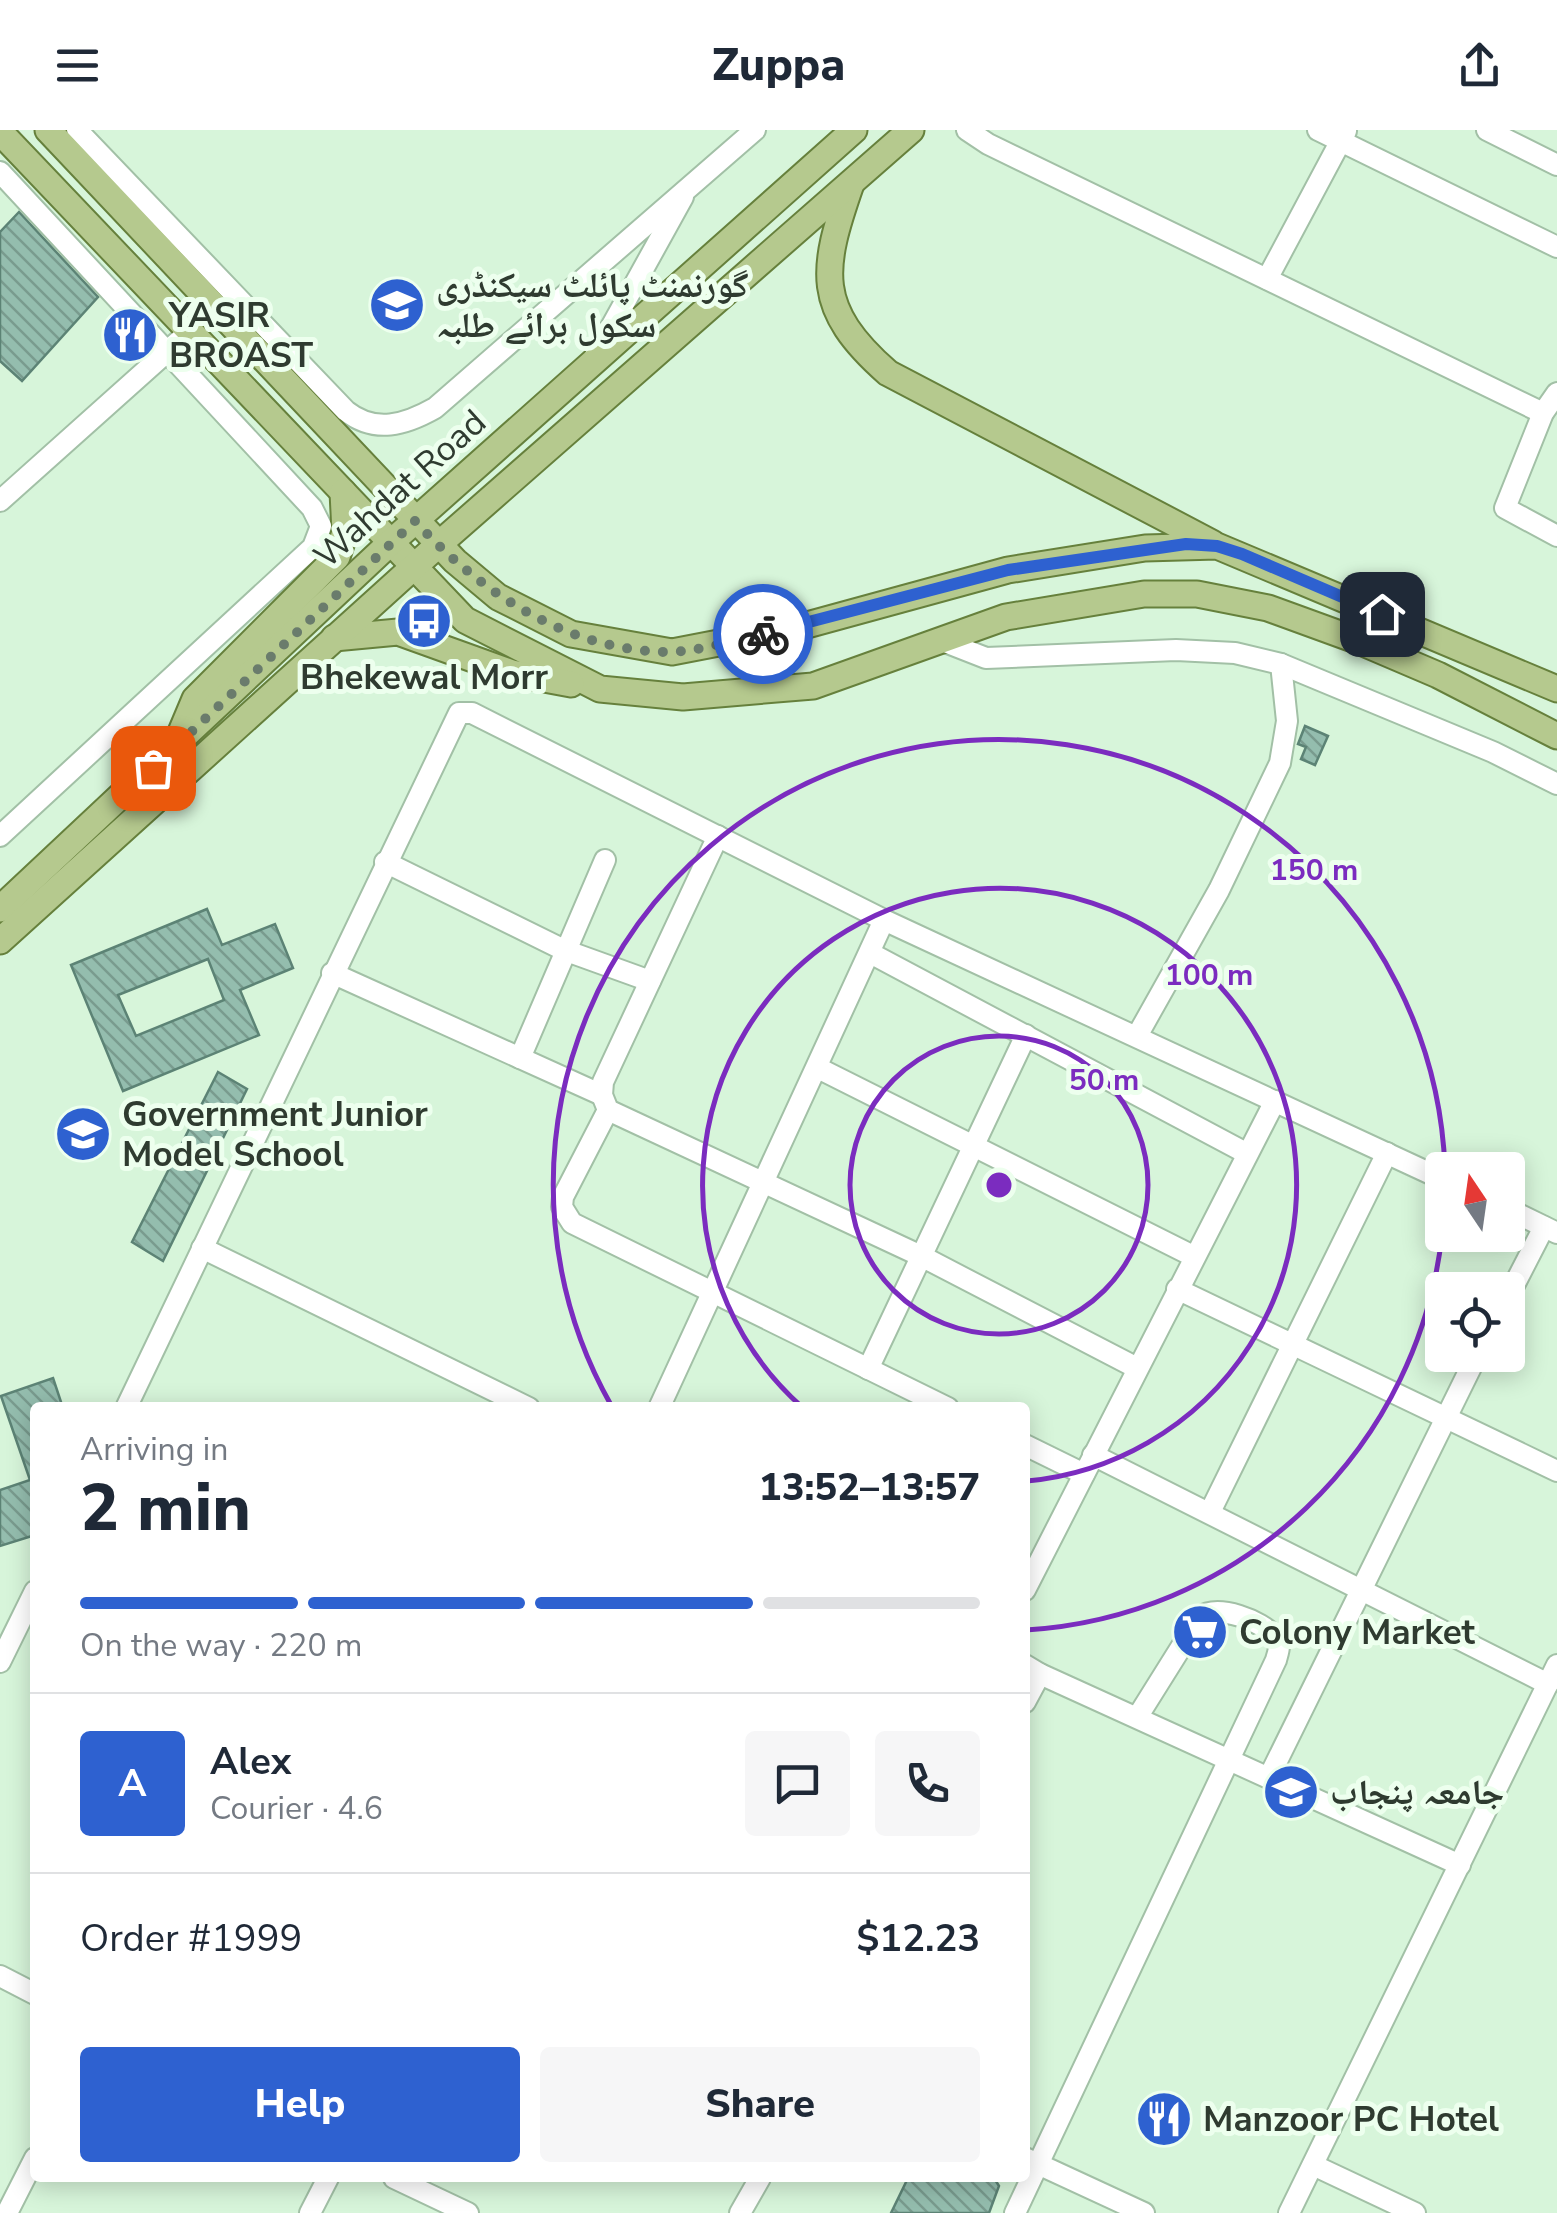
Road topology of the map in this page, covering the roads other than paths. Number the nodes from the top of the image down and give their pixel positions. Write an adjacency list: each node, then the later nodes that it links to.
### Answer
1 (756, 130): 16 (street)
2 (854, 130): 11 (main road, Wahdat Road)
3 (911, 130): 15 (main road, Wahdat Road)
4 (967, 130): 10 (street)
5 (1318, 130): 9 (street)
6 (1487, 130): 12 (street)
7 (0, 132): 13 (main road)
8 (63, 135): 13 (main road); 22 (main road)
9 (1343, 135): 17 (street); 18 (street)
10 (996, 137): 18 (street)
11 (828, 154): 15 (main road); 21 (main road, Wahdat Road)
12 (1557, 164)
13 (36, 168): 19 (main road)
14 (0, 172): 20 (street)
15 (852, 180): 30 (main road, Wahdat Road); 31 (main road)
16 (690, 184): 21 (street); 22 (street)
17 (1557, 247)
18 (1267, 279): 24 (street)
19 (189, 332): 20 (street); 25 (main road)
20 (167, 352): 26 (street); 42 (street)
21 (589, 366): 27 (main road, Wahdat Road)
22 (289, 367): 27 (main road)
23 (1557, 394): 24 (street)
24 (1542, 413): 28 (street)
25 (343, 492): 29 (main road); 40 (main road)
26 (0, 502)
27 (415, 521): 29 (main road, Wahdat Road); 30 (main road)
28 (1557, 536)
29 (389, 544): 32 (main road); 40 (main road, Wahdat Road)
30 (438, 545): 31 (main road); 32 (main road, Wahdat Road)
31 (1229, 550): 33 (main road); 38 (main road)
32 (412, 568): 34 (main road, Wahdat Road); 37 (main road)
33 (1228, 598): 35 (main road); 39 (main road)
34 (334, 638): 37 (main road); 48 (main road, Wahdat Road)
35 (940, 640): 36 (street); 37 (main road)
36 (1281, 664): 41 (street); 54 (street)
37 (600, 689)
38 (1557, 689)
39 (1557, 736)
40 (175, 746): 46 (main road, Wahdat Road)
41 (1557, 784)
42 (0, 836)
43 (718, 836): 45 (street); 47 (street); 52 (street)
44 (605, 860): 49 (street)
45 (386, 862): 49 (street); 51 (street)
46 (0, 909)
47 (884, 920): 50 (street); 54 (street)
48 (0, 941)
49 (564, 950): 52 (street); 55 (street)
50 (872, 954): 53 (street); 56 (street)
51 (332, 973): 55 (street); 66 (street)
52 (650, 981): 58 (street)
53 (1026, 1035): 59 (street); 60 (street)
54 (1136, 1036): 57 (street)
55 (520, 1058): 58 (street)
56 (818, 1068): 59 (street); 63 (street)
57 (1275, 1100): 60 (street); 61 (street)
58 (605, 1103): 63 (street); 71 (street)
59 (973, 1147): 67 (street); 68 (street)
60 (1246, 1153): 68 (street)
61 (1387, 1153): 62 (street); 72 (street)
62 (1425, 1171)
63 (765, 1181): 67 (street); 71 (street)
64 (1525, 1218): 65 (street)
65 (1550, 1230): 69 (street)
66 (202, 1248): 76 (street); 77 (street)
67 (921, 1256): 73 (street); 74 (street)
68 (1193, 1256): 70 (street)
69 (1524, 1272)
70 (1177, 1289): 72 (street); 74 (street)
71 (714, 1293): 73 (street); 78 (street)
72 (1292, 1344): 80 (street); 84 (street)
73 (868, 1368): 79 (street)
74 (1137, 1368): 82 (street)
75 (1468, 1372): 80 (street)
76 (128, 1402)
77 (517, 1402)
78 (662, 1402)
79 (936, 1402)
80 (1445, 1417): 83 (street); 86 (street)
81 (1030, 1447): 82 (street)
82 (1089, 1465): 84 (street); 85 (street)
83 (1557, 1471)
84 (1210, 1512): 86 (street)
85 (1030, 1580)
86 (1358, 1590): 90 (street); 93 (street)
87 (30, 1602): 88 (street)
88 (0, 1662)
89 (1032, 1669): 91 (street)
90 (1553, 1675): 94 (street)
91 (1138, 1716): 92 (street); 92 (street)
92 (1234, 1758): 93 (street); 97 (street)
93 (1270, 1776): 94 (street)
94 (1460, 1865): 98 (street)
95 (0, 1976): 96 (street)
96 (30, 1991)
97 (1032, 2161): 109 (street)
98 (1313, 2165): 110 (street); 111 (street)
99 (30, 2168): 104 (street)
100 (326, 2182): 105 (street)
101 (402, 2182): 106 (street)
102 (758, 2182): 107 (street)
103 (1026, 2182): 108 (street)
104 (7, 2213)
105 (310, 2213)
106 (468, 2213)
107 (740, 2213)
108 (1016, 2213)
109 (1144, 2213)
110 (1290, 2213)
111 (1415, 2213)

